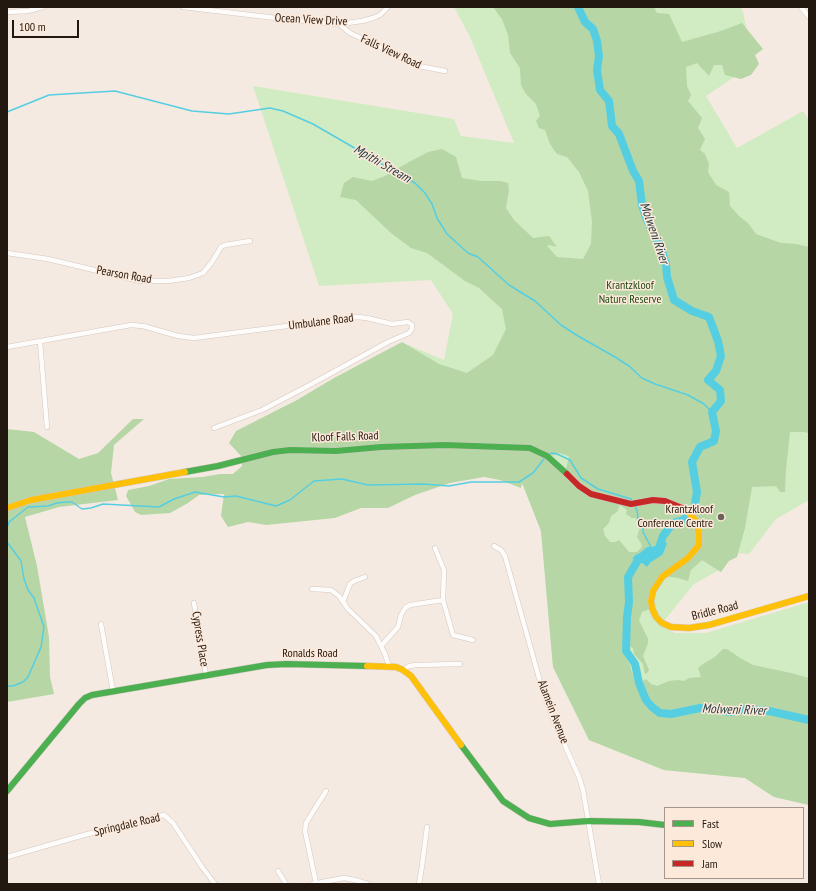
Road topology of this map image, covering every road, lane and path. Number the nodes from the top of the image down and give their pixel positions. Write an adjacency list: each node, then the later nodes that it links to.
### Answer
1 (43, 7): 5 (street)
2 (183, 7): 7 (street, Ocean View Drive)
3 (388, 7): 7 (street, Ocean View Drive)
4 (801, 7): 6 (street)
5 (7, 12)
6 (809, 17)
7 (339, 24): 8 (street, Falls View Road)
8 (445, 71)
9 (250, 241): 10 (street, Pearson Road)
10 (7, 253)
11 (40, 341): 12 (street, Umbulane Road); 13 (street); 14 (street, Umbulane Road)
12 (7, 347)
13 (48, 427)
14 (214, 428)
15 (671, 502): 16 (main road, Kloof Falls Road); 21 (main road, Bridle Road)
16 (7, 508)
17 (494, 546): 35 (street, Alamein Avenue)
18 (435, 548): 22 (street)
19 (365, 577): 23 (street)
20 (312, 589): 23 (street)
21 (809, 596)
22 (443, 600): 26 (street); 27 (street)
23 (343, 602): 27 (street)
24 (194, 603): 31 (street, Cypress Place)
25 (100, 624): 32 (street)
26 (473, 640)
27 (381, 646): 29 (street)
28 (460, 664): 30 (street)
29 (389, 666): 30 (main road, Ronalds Road); 31 (main road, Ronalds Road)
30 (403, 670): 35 (main road, Ronalds Road)
31 (206, 675): 32 (main road, Ronalds Road)
32 (113, 691): 33 (main road, Ronalds Road)
33 (7, 791)
34 (326, 791): 40 (street)
35 (588, 821): 36 (main road, Ronalds Road); 45 (street, Alamein Avenue)
36 (664, 825)
37 (427, 827): 44 (street)
38 (7, 857): 41 (street, Springdale Road)
39 (278, 871): 42 (street)
40 (314, 883): 43 (street)
41 (215, 884)
42 (286, 884)
43 (368, 884)
44 (418, 884)
45 (598, 884)

